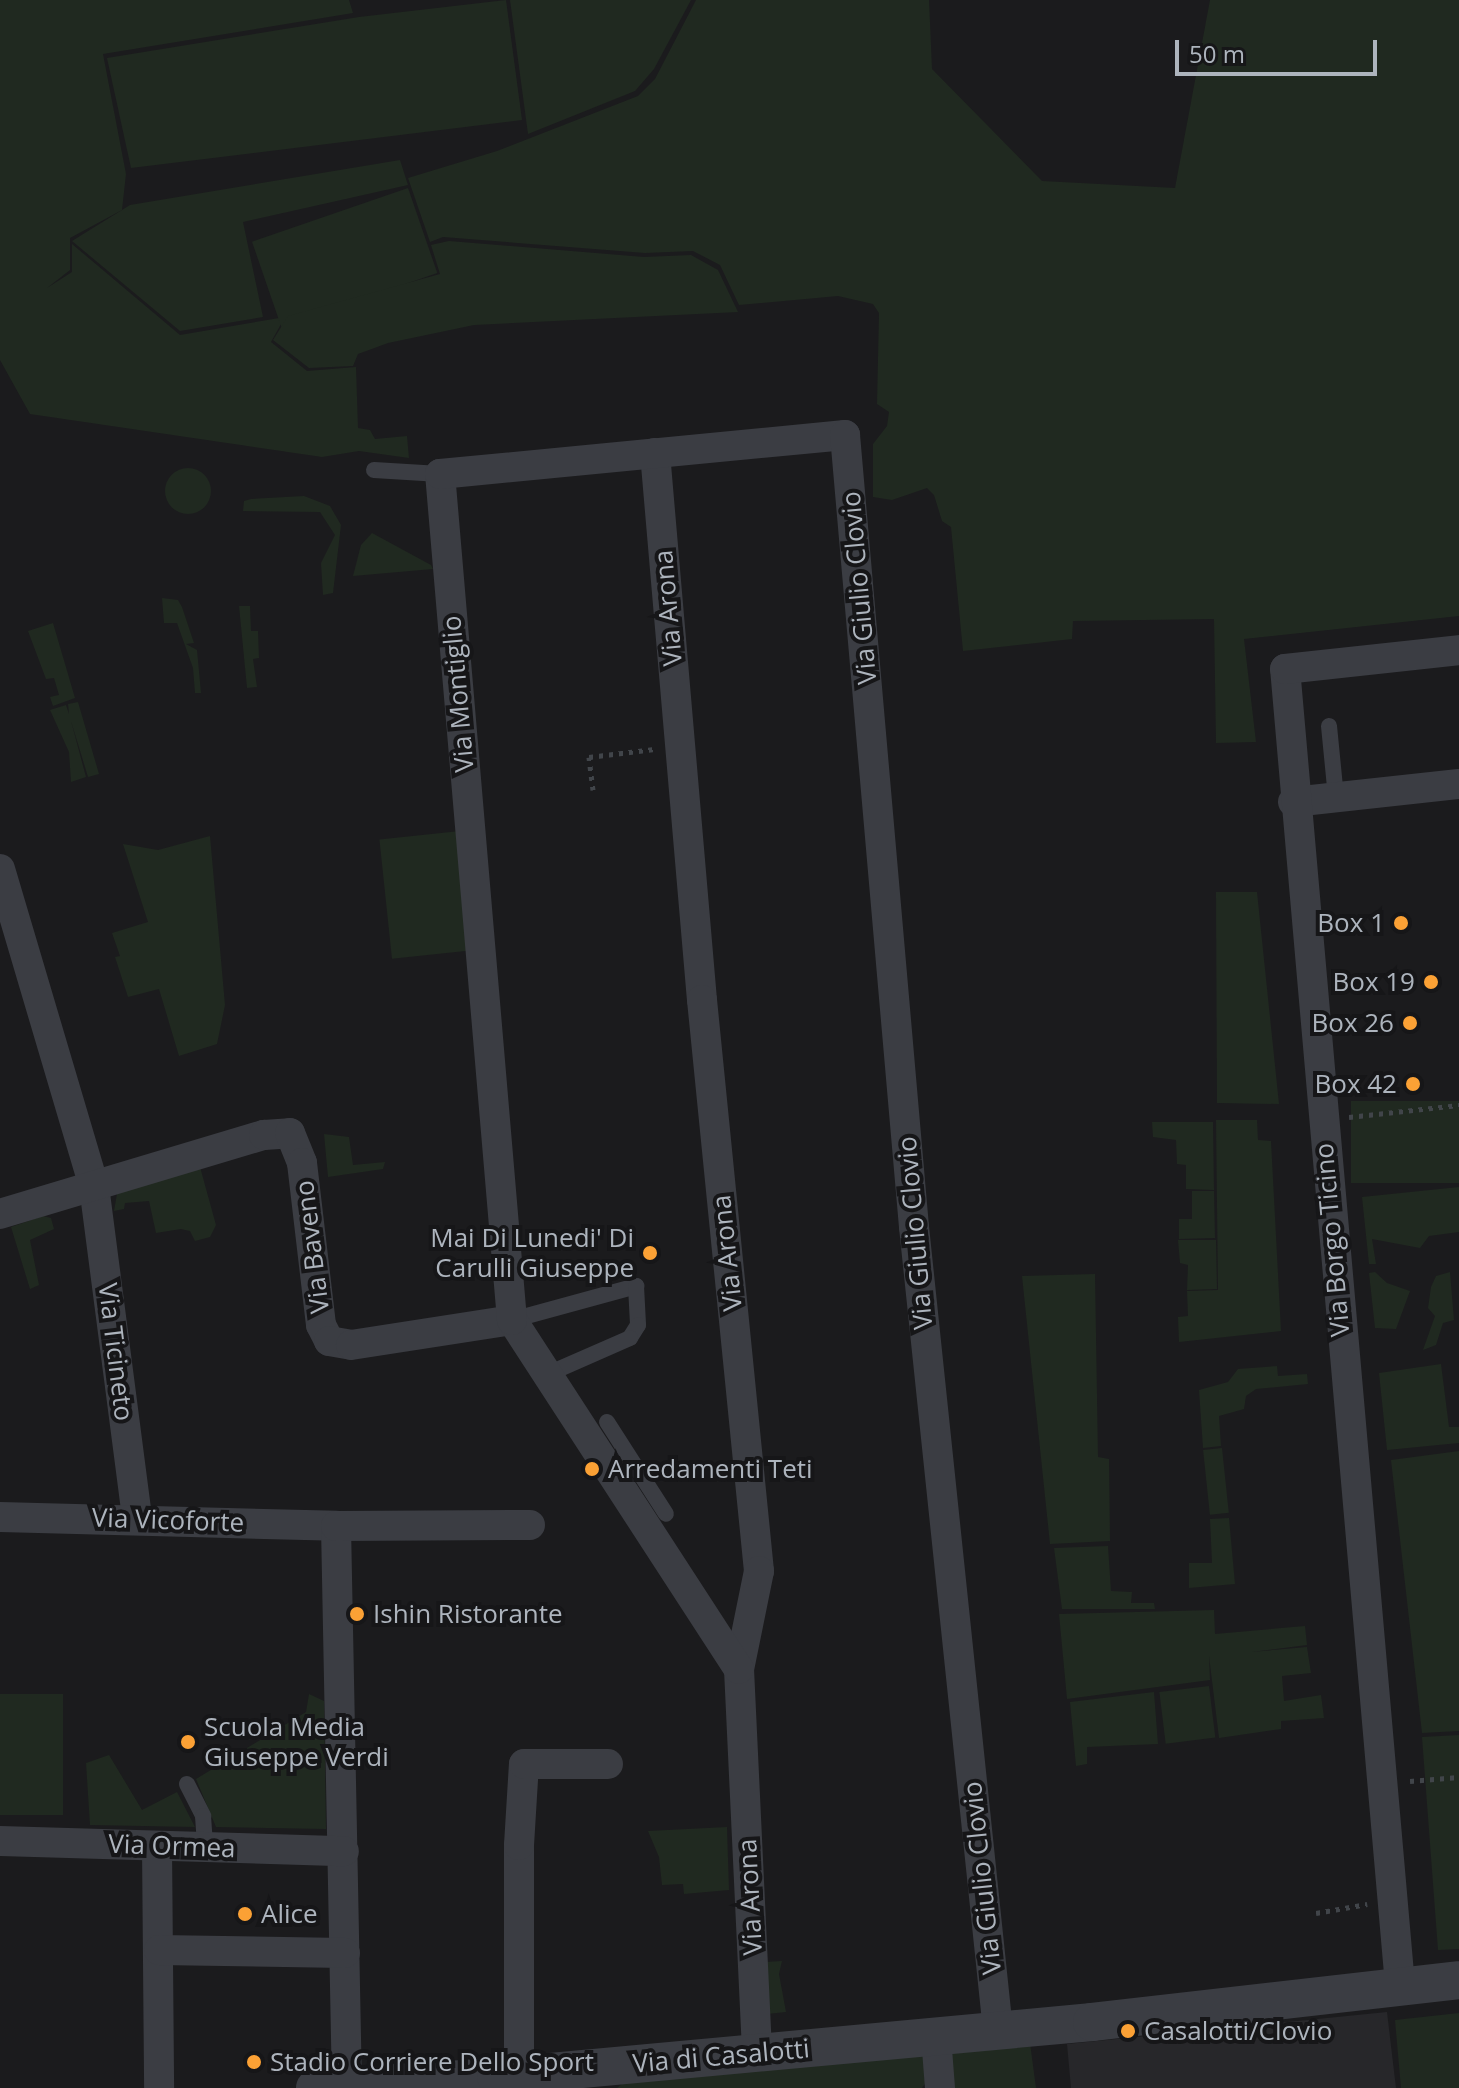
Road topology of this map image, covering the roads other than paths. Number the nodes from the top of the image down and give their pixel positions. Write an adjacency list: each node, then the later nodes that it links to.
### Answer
1 (655, 453): 3 (street); 21 (street, Via Arona); 32 (street, Via Giulio Clovio)
2 (374, 470): 3 (lane)
3 (440, 474): 12 (street, Via Montiglio)
4 (1459, 650): 8 (street, Via Borgo Ticino)
5 (1329, 726): 7 (lane)
6 (1459, 784): 7 (street)
7 (1336, 798): 8 (street)
8 (1293, 802): 31 (street, Via Borgo Ticino)
9 (0, 869): 10 (street)
10 (94, 1186): 11 (street); 12 (street, Via Baveno); 18 (street, Via Ticineto)
11 (0, 1214)
12 (512, 1320): 13 (street); 13 (lane)
13 (548, 1374): 15 (street)
14 (607, 1422): 15 (lane)
15 (623, 1468): 16 (lane); 21 (street)
16 (666, 1514)
17 (0, 1517): 18 (street, Via Vicoforte)
18 (137, 1518): 20 (street, Via Vicoforte)
19 (530, 1525): 20 (street, Via Vicoforte)
20 (336, 1526): 27 (street)
21 (739, 1669): 34 (street, Via Arona)
22 (608, 1764): 35 (street)
23 (187, 1784): 26 (lane)
24 (0, 1841): 25 (street, Via Ormea)
25 (157, 1846): 26 (street, Via Ormea); 28 (street)
26 (205, 1847): 27 (street, Via Ormea)
27 (344, 1851): 29 (street)
28 (159, 1950): 29 (street); 38 (street)
29 (345, 1953): 37 (street)
30 (1459, 1980): 31 (street, Via di Casalotti)
31 (1400, 1985): 32 (street, Via di Casalotti)
32 (998, 2030): 33 (street, Via di Casalotti)
33 (936, 2036): 34 (street, Via di Casalotti); 39 (street)
34 (757, 2052): 36 (street, Via di Casalotti)
35 (519, 2074): 36 (street, Via di Casalotti); 37 (street, Via di Casalotti)
36 (596, 2078)
37 (336, 2087)
38 (159, 2088)
39 (940, 2088)

